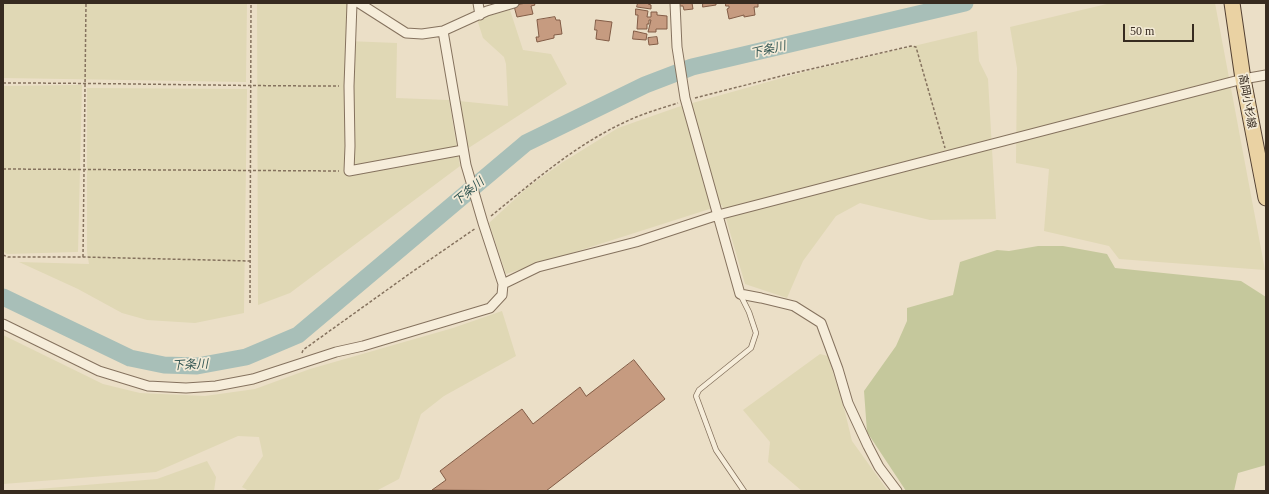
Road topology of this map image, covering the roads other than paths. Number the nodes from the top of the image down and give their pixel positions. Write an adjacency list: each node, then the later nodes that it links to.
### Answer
1 (352, 3): 11 (street)
2 (359, 3): 8 (street)
3 (478, 3): 7 (street)
4 (514, 3): 7 (street)
5 (675, 3): 13 (street)
6 (1232, 3): 10 (main road, 高岡小杉線)
7 (480, 15): 8 (street)
8 (443, 31): 11 (street)
9 (1266, 74): 10 (street)
10 (1243, 79): 12 (main road, 高岡小杉線); 13 (street)
11 (463, 150): 14 (street)
12 (1266, 198)
13 (718, 216): 14 (street); 15 (street)
14 (503, 284): 16 (street)
15 (740, 294): 17 (lane); 18 (street)
16 (3, 324)
17 (744, 491)
18 (897, 491)

